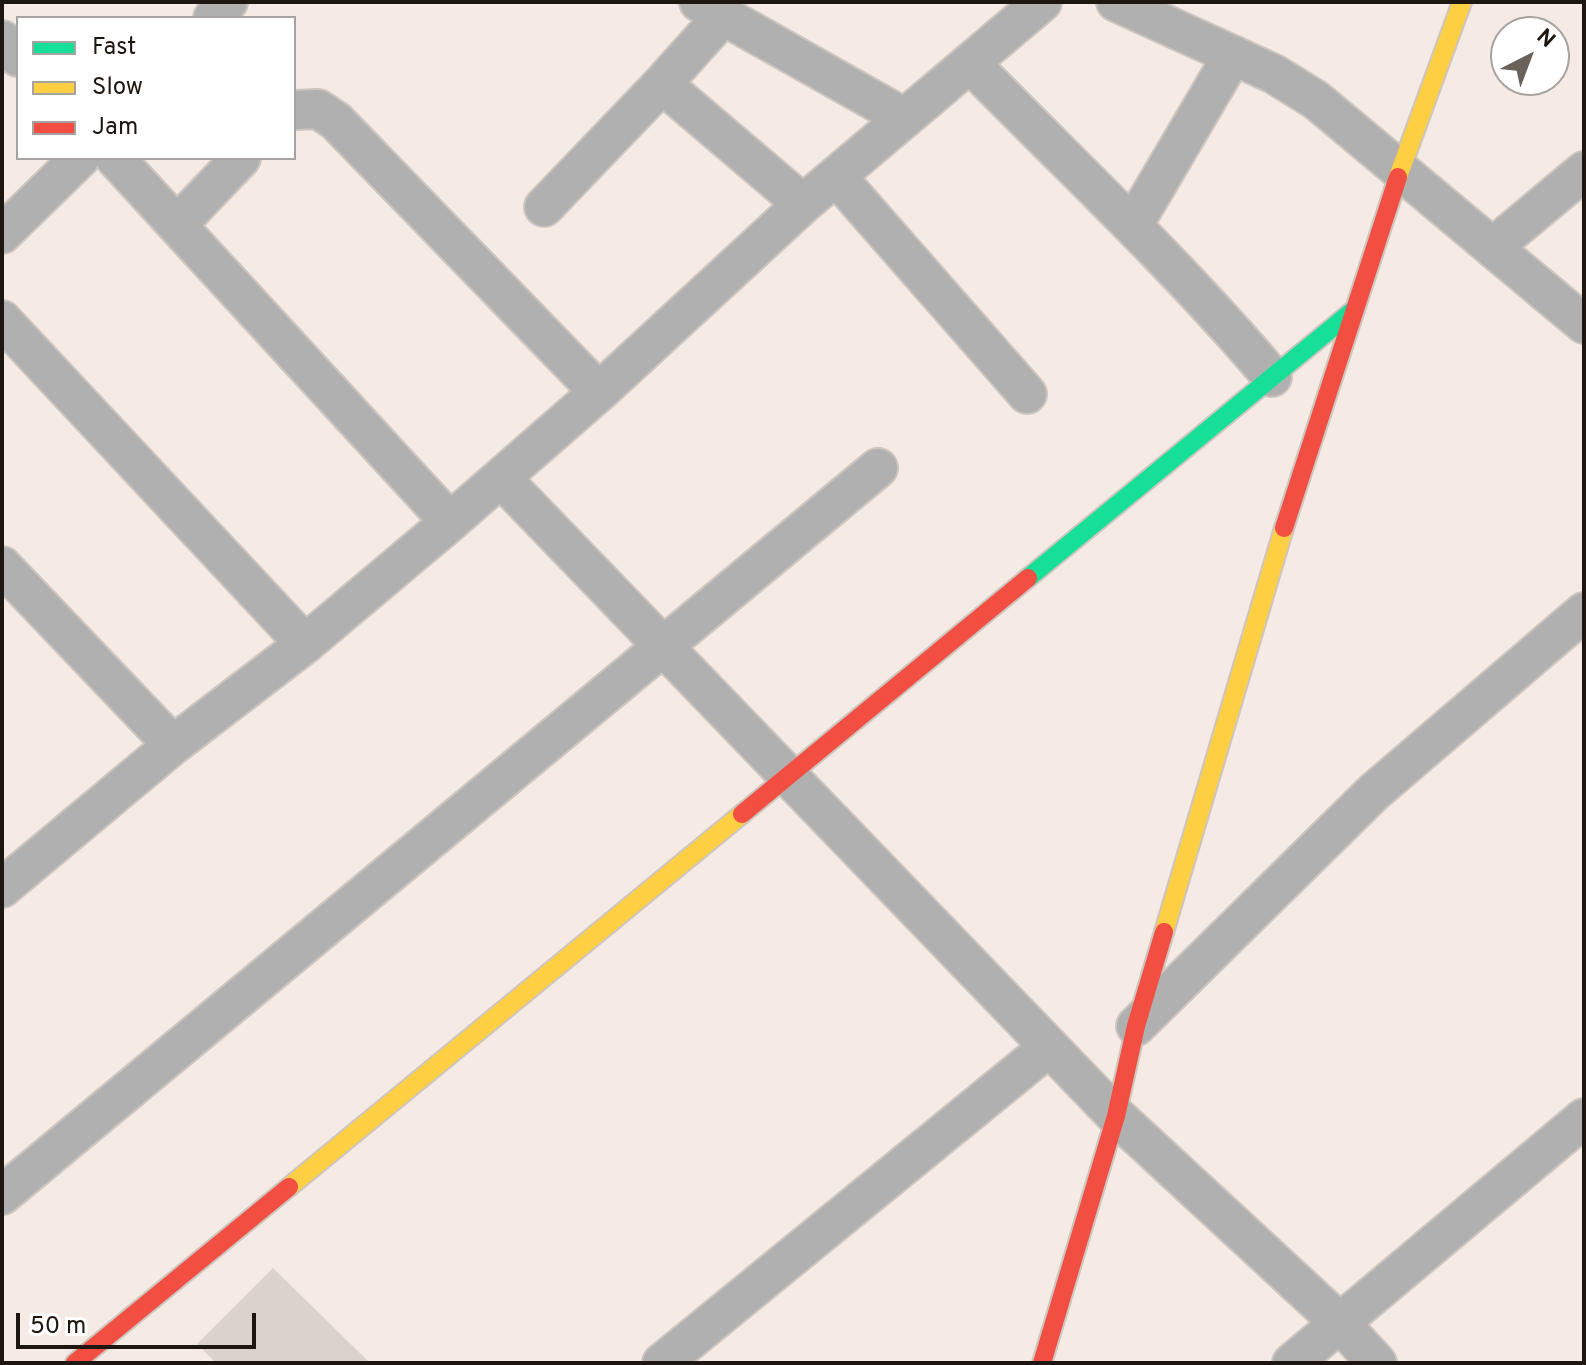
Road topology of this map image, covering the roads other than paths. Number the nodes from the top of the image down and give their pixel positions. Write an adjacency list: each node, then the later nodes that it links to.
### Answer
1 (1042, 2): 8 (street)
2 (1116, 2): 7 (street)
3 (1462, 2): 15 (street)
4 (711, 9): 9 (street); 11 (street)
5 (2, 40): 6 (street)
6 (16, 55)
7 (1233, 55): 15 (street); 21 (street)
8 (970, 63): 11 (street); 21 (street)
9 (662, 84): 18 (street); 19 (street)
10 (296, 109): 28 (street)
11 (905, 118): 17 (street)
12 (78, 160): 22 (street)
13 (117, 160): 20 (street)
14 (239, 160): 20 (street)
15 (1400, 171): 23 (street); 24 (street)
16 (1584, 171): 23 (street)
17 (836, 176): 18 (street); 29 (street)
18 (803, 204): 28 (street)
19 (544, 207)
20 (177, 225): 32 (street)
21 (1133, 225): 27 (street)
22 (2, 234)
23 (1493, 247): 26 (street)
24 (1355, 309): 27 (street); 40 (street)
25 (2, 320): 35 (street)
26 (1584, 324)
27 (1272, 377): 38 (street)
28 (599, 392): 31 (street)
29 (1027, 394)
30 (878, 468): 36 (street)
31 (501, 478): 32 (street); 36 (street)
32 (450, 522): 35 (street)
33 (2, 566): 37 (street)
34 (1584, 612): 40 (street)
35 (305, 644): 37 (street)
36 (663, 647): 38 (street); 44 (street)
37 (173, 745): 39 (street)
38 (789, 775): 41 (street); 46 (street)
39 (2, 887)
40 (1136, 1026): 42 (street)
41 (1049, 1047): 42 (street); 47 (street)
42 (1116, 1116): 45 (street); 48 (street)
43 (1584, 1118): 45 (street)
44 (2, 1195)
45 (1339, 1322): 49 (street); 50 (street)
46 (75, 1363)
47 (662, 1363)
48 (1042, 1363)
49 (1292, 1363)
50 (1377, 1363)

